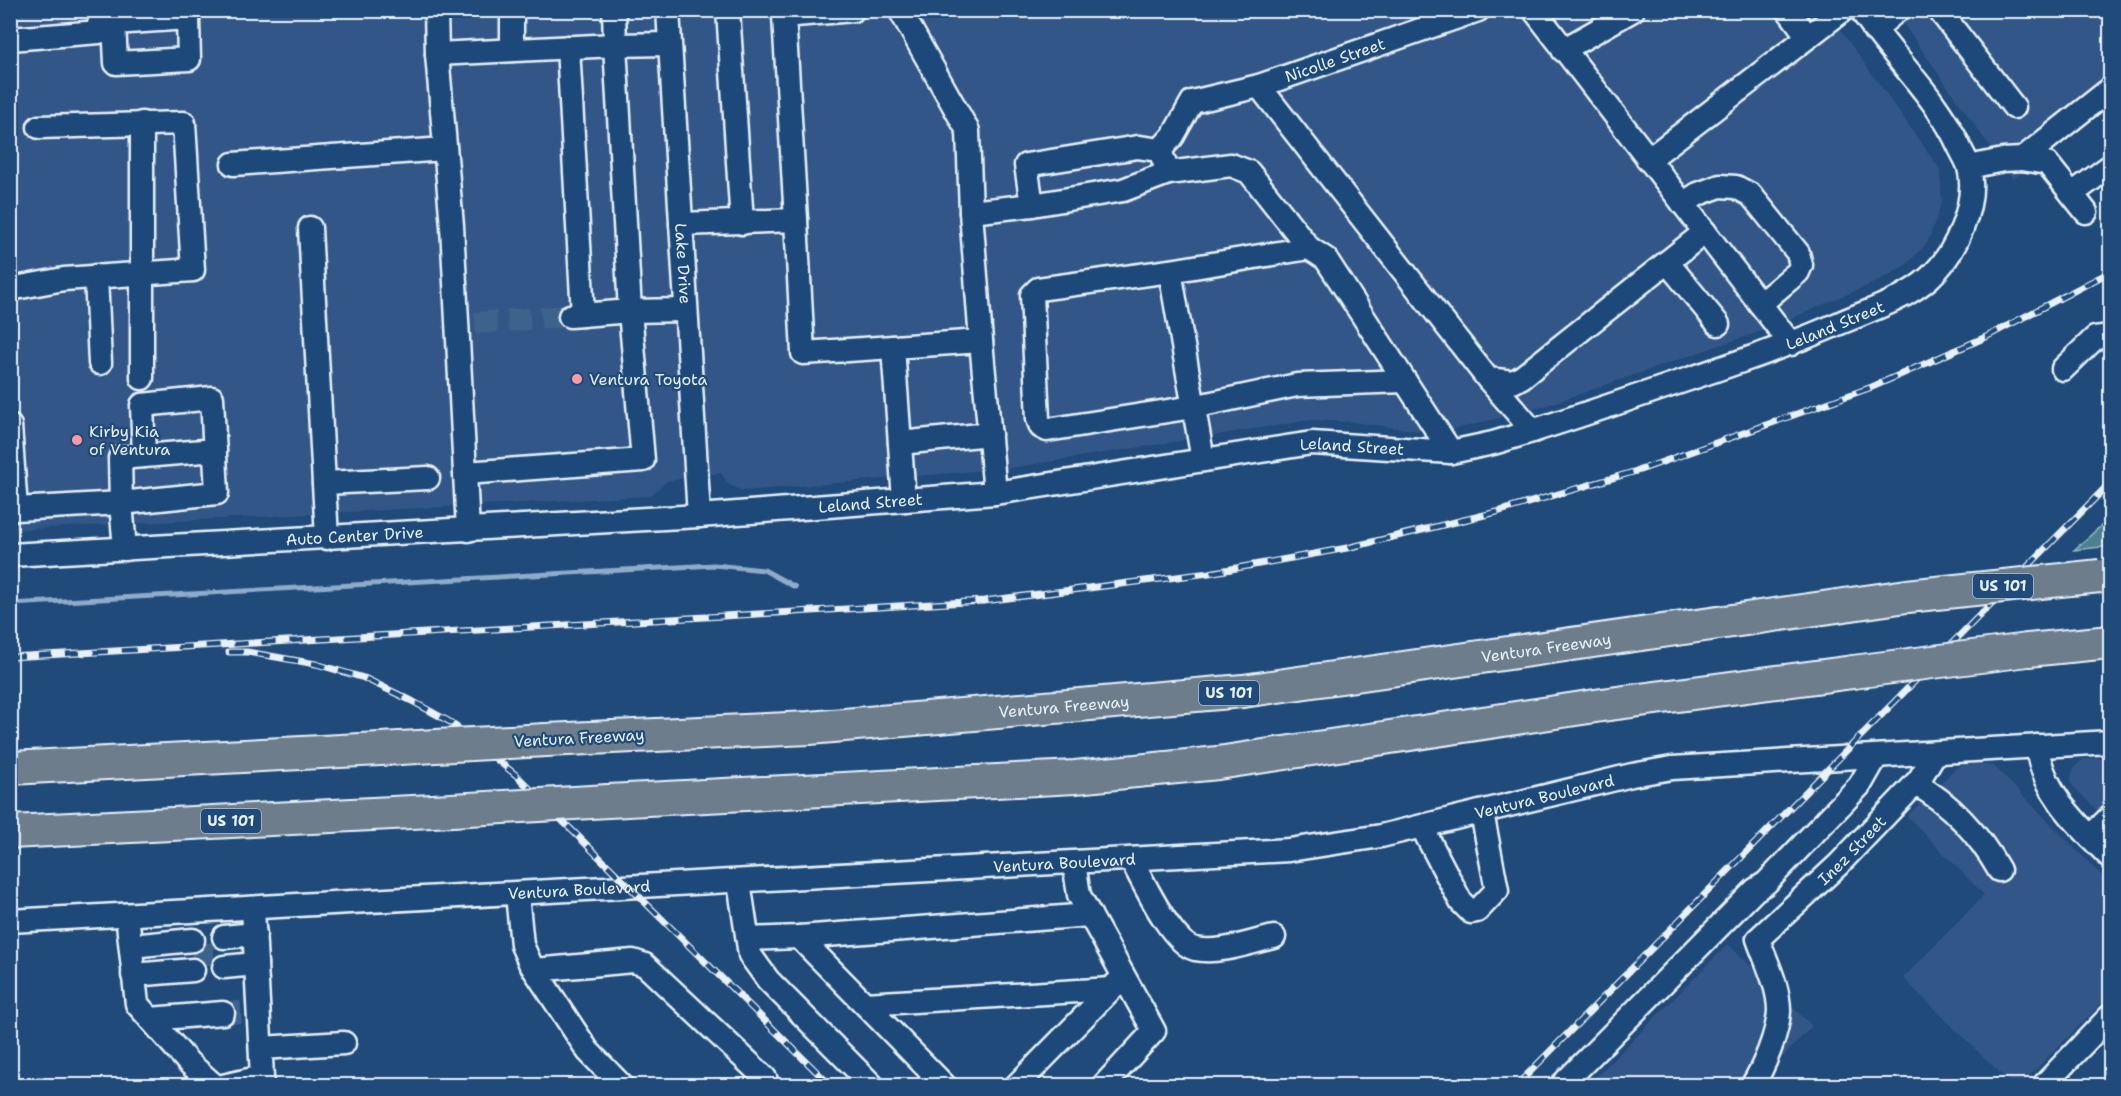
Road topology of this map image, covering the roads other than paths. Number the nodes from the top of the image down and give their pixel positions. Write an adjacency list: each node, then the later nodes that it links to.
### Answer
1 (436, 10): 26 (street)
2 (512, 10): 24 (street)
3 (614, 10): 22 (street)
4 (668, 10): 21 (street, Lake Drive)
5 (728, 10): 44 (street)
6 (853, 10): 43 (street)
7 (900, 10): 42 (street)
8 (1478, 10): 27 (street, Nicolle Street)
9 (1534, 10): 25 (street)
10 (1633, 10): 25 (street)
11 (1788, 10): 19 (street)
12 (1843, 10): 19 (street)
13 (1861, 10): 18 (street)
14 (1898, 10): 18 (street)
15 (1939, 10): 29 (street)
16 (187, 14): 17 (street); 17 (street)
17 (114, 22): 20 (street)
18 (1874, 30): 38 (street)
19 (1808, 37): 35 (street)
20 (10, 39)
21 (669, 44): 22 (street); 45 (street, Lake Drive)
22 (615, 45): 23 (street); 56 (street)
23 (568, 47): 24 (street); 56 (street)
24 (512, 50): 26 (street)
25 (1563, 50): 35 (street)
26 (437, 54): 32 (street)
27 (1259, 86): 33 (street, Nicolle Street); 65 (street)
28 (2110, 89): 34 (street)
29 (2013, 107)
30 (142, 123): 31 (street); 51 (street); 51 (street)
31 (39, 127)
32 (445, 149): 36 (street); 76 (street)
33 (1160, 150): 39 (street); 41 (street)
34 (2022, 159): 37 (street); 38 (street)
35 (1648, 160): 40 (street)
36 (233, 164)
37 (2110, 166)
38 (1969, 167): 60 (street, Leland Street)
39 (1168, 173): 41 (street); 48 (street)
40 (1683, 204): 47 (street); 54 (street)
41 (1032, 205): 42 (street)
42 (971, 212): 59 (street)
43 (796, 220): 44 (street); 61 (street)
44 (742, 223): 45 (street)
45 (681, 224): 55 (street, Lake Drive)
46 (310, 228): 78 (street)
47 (1705, 232): 49 (street); 54 (street)
48 (1309, 248): 50 (street); 66 (street)
49 (1667, 262): 57 (street); 65 (street)
50 (1170, 271): 67 (street); 67 (street)
51 (141, 273): 52 (street); 64 (street)
52 (96, 276): 53 (street); 62 (street)
53 (10, 289)
54 (1760, 304): 60 (street)
55 (685, 310): 56 (street); 82 (street, Lake Drive)
56 (630, 311): 76 (street)
57 (1718, 324)
58 (2110, 336): 63 (street)
59 (981, 341): 61 (street); 70 (street)
60 (1791, 344): 69 (street, Leland Street)
61 (893, 347): 71 (street)
62 (100, 363)
63 (2063, 369)
64 (142, 378)
65 (1488, 379): 69 (street)
66 (1406, 381): 67 (street); 73 (street)
67 (1193, 407): 75 (street)
68 (10, 426): 81 (street)
69 (1533, 431): 73 (street, Leland Street)
70 (990, 434): 71 (street); 79 (street)
71 (900, 443): 80 (street)
72 (215, 450): 74 (street); 74 (street); 81 (street)
73 (1452, 452): 75 (street, Leland Street)
74 (144, 456): 81 (street)
75 (1203, 460): 79 (street, Leland Street)
76 (465, 473): 83 (street)
77 (428, 478): 78 (street)
78 (324, 483): 84 (street)
79 (995, 493): 80 (street, Leland Street)
80 (904, 500): 82 (street, Leland Street)
81 (121, 502): 85 (street)
82 (699, 516): 83 (street, Auto Center Drive)
83 (468, 530): 84 (street, Auto Center Drive)
84 (327, 538): 85 (street, Auto Center Drive)
85 (125, 549): 86 (street, Auto Center Drive)
86 (10, 555)
87 (2105, 576): 93 (highway, Ventura Freeway / US 101, bridge)
88 (2110, 642): 98 (highway, US 101, bridge)
89 (2110, 742): 90 (street, Ventura Boulevard)
90 (2037, 746): 91 (street, Ventura Boulevard); 99 (street)
91 (1935, 753): 92 (street, Ventura Boulevard); 94 (street, Inez Street)
92 (1876, 757): 95 (street, Ventura Boulevard); 131 (street)
93 (10, 768)
94 (1915, 784): 103 (street); 132 (street, Inez Street)
95 (1482, 813): 97 (street, Ventura Boulevard); 97 (street)
96 (2110, 817): 99 (street)
97 (1422, 827): 101 (street, Ventura Boulevard)
98 (10, 832)
99 (2090, 837): 100 (street)
100 (2110, 857)
101 (1131, 859): 102 (street, Ventura Boulevard); 111 (street)
102 (1074, 863): 104 (street, Ventura Boulevard); 108 (street)
103 (1999, 870)
104 (739, 882): 105 (street, Ventura Boulevard); 112 (street)
105 (517, 894): 106 (street, Ventura Boulevard); 115 (street)
106 (253, 908): 107 (street, Ventura Boulevard); 113 (street)
107 (127, 915): 109 (street, Ventura Boulevard); 114 (street)
108 (1090, 915): 110 (street); 116 (street)
109 (10, 921)
110 (799, 937): 112 (street); 117 (street)
111 (1274, 937)
112 (748, 939): 127 (street)
113 (255, 949): 113 (street); 118 (street)
114 (132, 959): 114 (street); 120 (street)
115 (535, 970): 125 (street); 126 (street)
116 (1118, 983): 117 (street); 129 (street); 130 (street)
117 (865, 1004): 128 (street)
118 (241, 1012): 120 (street); 122 (street)
119 (2110, 1016): 133 (street)
120 (150, 1019): 123 (street)
121 (344, 1043): 122 (street)
122 (261, 1048): 124 (street)
123 (215, 1086)
124 (223, 1086)
125 (622, 1086)
126 (768, 1086)
127 (873, 1086)
128 (945, 1086)
129 (1016, 1086)
130 (1104, 1086)
131 (1561, 1086)
132 (1752, 1086)
133 (2043, 1086)

